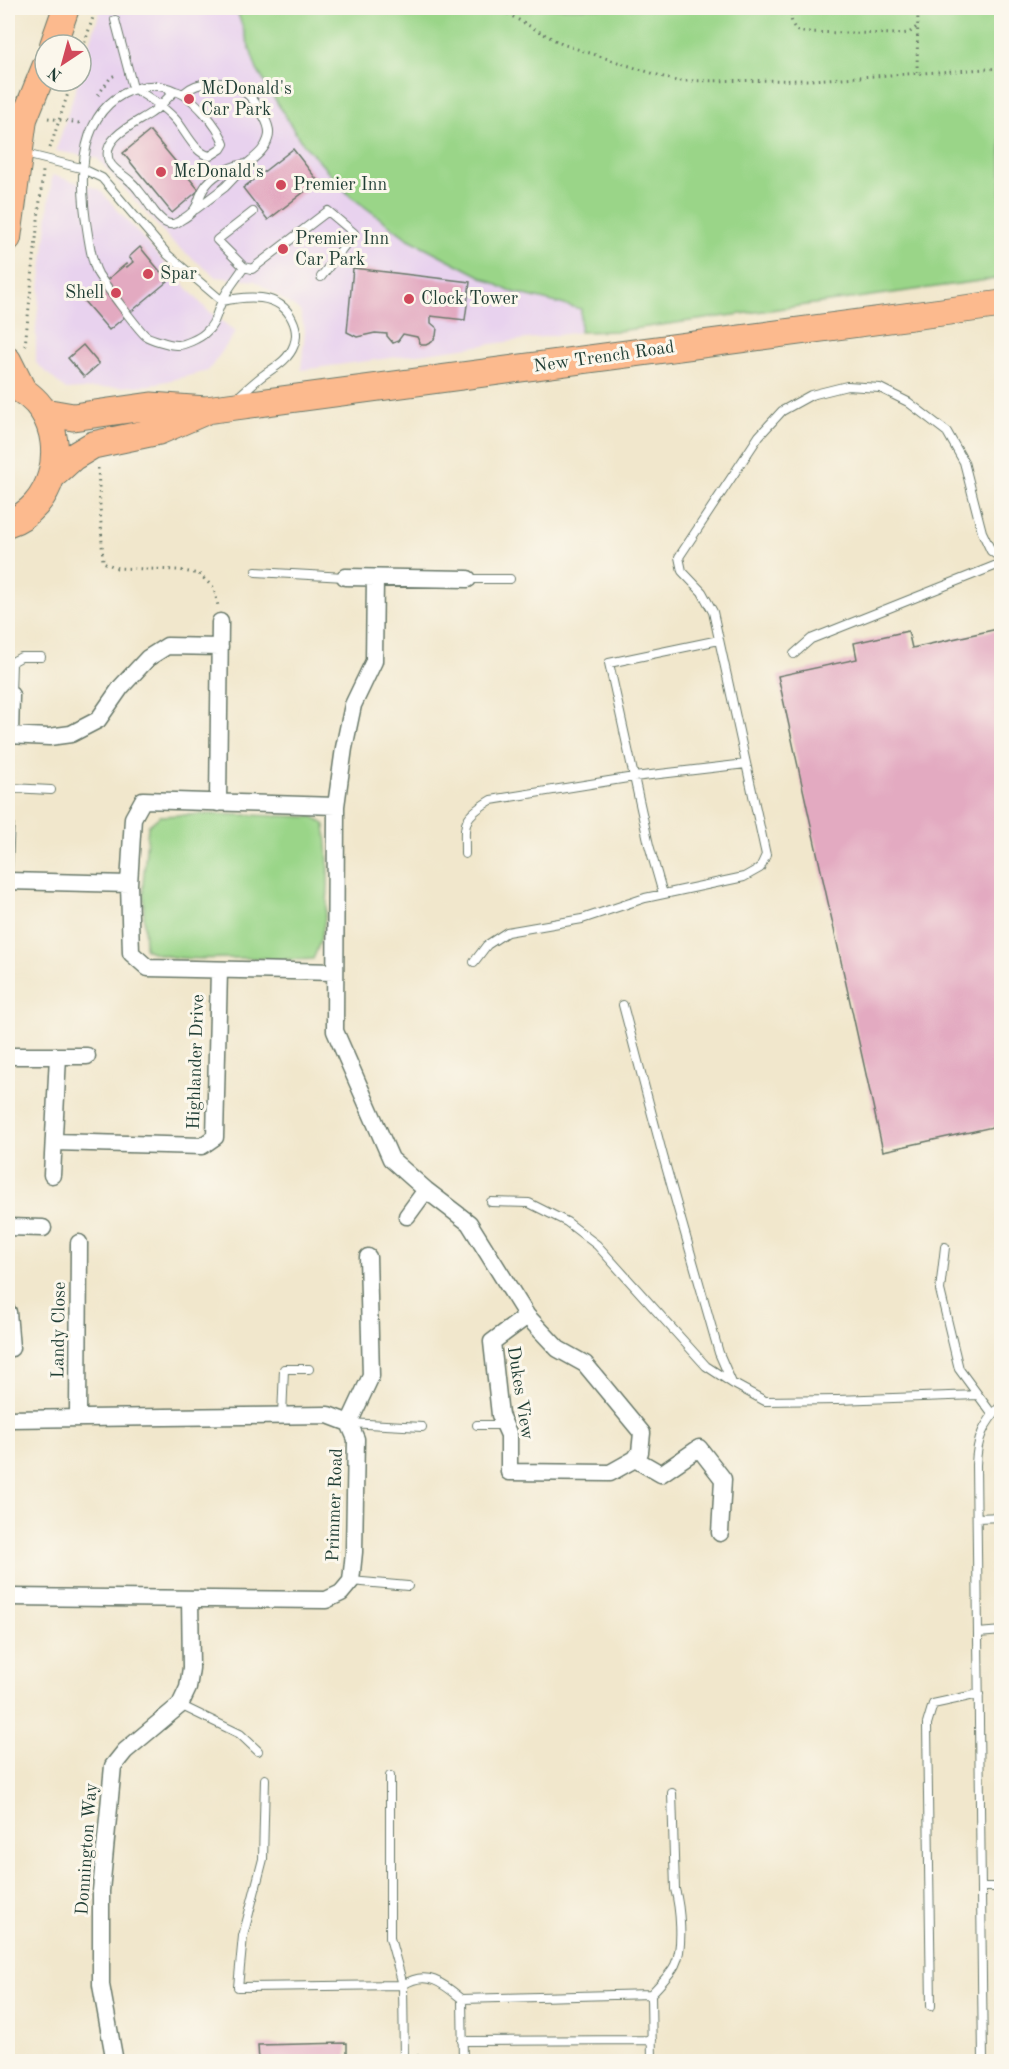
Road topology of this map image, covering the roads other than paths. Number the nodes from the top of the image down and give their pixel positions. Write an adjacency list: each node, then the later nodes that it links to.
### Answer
1 (66, 8): 3 (main road)
2 (115, 20): 4 (lane)
3 (57, 33)
4 (133, 88): 5 (lane); 7 (lane); 10 (lane)
5 (179, 92): 7 (lane); 7 (lane); 9 (lane)
6 (34, 93): 8 (main road)
7 (160, 105): 11 (lane)
8 (13, 153): 10 (lane); 13 (main road)
9 (247, 164): 11 (lane); 11 (lane)
10 (81, 168): 16 (lane); 16 (lane)
11 (196, 209)
12 (253, 212): 14 (lane)
13 (8, 238)
14 (244, 267): 15 (lane); 16 (lane)
15 (321, 277)
16 (222, 301): 20 (lane)
17 (1002, 304): 20 (highway, New Trench Road)
18 (16, 355): 19 (main road)
19 (15, 386): 21 (highway)
20 (216, 409): 21 (highway, New Trench Road); 22 (highway, New Trench Road)
21 (44, 412): 22 (highway)
22 (52, 476): 23 (highway)
23 (8, 523)
24 (1002, 559): 32 (lane)
25 (1002, 563): 34 (lane)
26 (256, 572): 27 (lane)
27 (345, 577): 28 (street)
28 (375, 578): 29 (street); 42 (street)
29 (468, 579): 30 (lane)
30 (510, 579)
31 (220, 622): 33 (street)
32 (719, 640): 38 (lane); 39 (lane)
33 (220, 646): 37 (street); 41 (street)
34 (794, 654)
35 (41, 657): 36 (lane)
36 (11, 695): 37 (street)
37 (8, 735)
38 (746, 764): 39 (lane); 47 (lane)
39 (634, 777): 43 (lane); 47 (lane)
40 (51, 790): 44 (lane)
41 (218, 802): 42 (street, Highlander Drive); 46 (street, Highlander Drive)
42 (336, 806): 50 (street)
43 (465, 854)
44 (8, 871)
45 (8, 881): 46 (street)
46 (129, 884): 49 (street, Highlander Drive)
47 (663, 894): 48 (lane)
48 (474, 962)
49 (219, 970): 50 (street, Highlander Drive); 55 (street, Highlander Drive)
50 (335, 972): 57 (street)
51 (623, 1005): 69 (lane)
52 (8, 1056): 53 (street)
53 (58, 1056): 54 (street); 55 (street)
54 (87, 1056)
55 (54, 1142): 56 (street)
56 (52, 1175)
57 (426, 1190): 59 (street); 66 (street, Dukes View)
58 (491, 1202): 69 (lane)
59 (407, 1216)
60 (8, 1227): 61 (street)
61 (43, 1228)
62 (79, 1243): 74 (street, Landy Close)
63 (945, 1247): 70 (lane)
64 (368, 1257): 76 (street)
65 (8, 1312): 67 (street)
66 (527, 1316): 78 (street, Dukes View); 80 (street, Dukes View)
67 (11, 1348)
68 (309, 1369): 73 (lane)
69 (732, 1383): 70 (lane)
70 (978, 1395): 72 (lane)
71 (1002, 1404): 72 (lane)
72 (992, 1414): 82 (lane)
73 (282, 1416): 74 (street, Primmer Road); 76 (street, Primmer Road)
74 (78, 1417): 75 (street, Primmer Road)
75 (8, 1419)
76 (349, 1423): 79 (lane); 84 (street, Primmer Road)
77 (477, 1425): 78 (lane)
78 (504, 1425): 80 (street, Dukes View)
79 (422, 1427)
80 (635, 1459): 83 (street)
81 (1002, 1517): 82 (lane)
82 (976, 1518): 89 (lane)
83 (720, 1533)
84 (351, 1581): 85 (lane); 87 (street, Primmer Road)
85 (408, 1586)
86 (8, 1597): 87 (street, Primmer Road)
87 (190, 1599): 91 (street)
88 (1002, 1631): 89 (lane)
89 (978, 1633): 90 (lane)
90 (979, 1695): 96 (lane); 101 (lane)
91 (180, 1705): 92 (lane); 106 (street, Donnington Way)
92 (258, 1751)
93 (390, 1776): 98 (lane)
94 (265, 1779): 98 (lane)
95 (672, 1793): 99 (lane)
96 (981, 1887): 97 (lane); 108 (lane)
97 (1002, 1887)
98 (403, 1984): 100 (lane); 104 (lane)
99 (651, 1994): 100 (lane); 102 (lane)
100 (462, 1998): 103 (lane)
101 (931, 2006)
102 (652, 2040): 103 (lane); 107 (lane)
103 (462, 2041): 105 (lane)
104 (404, 2058)
105 (463, 2059)
106 (115, 2061)
107 (652, 2061)
108 (983, 2061)

